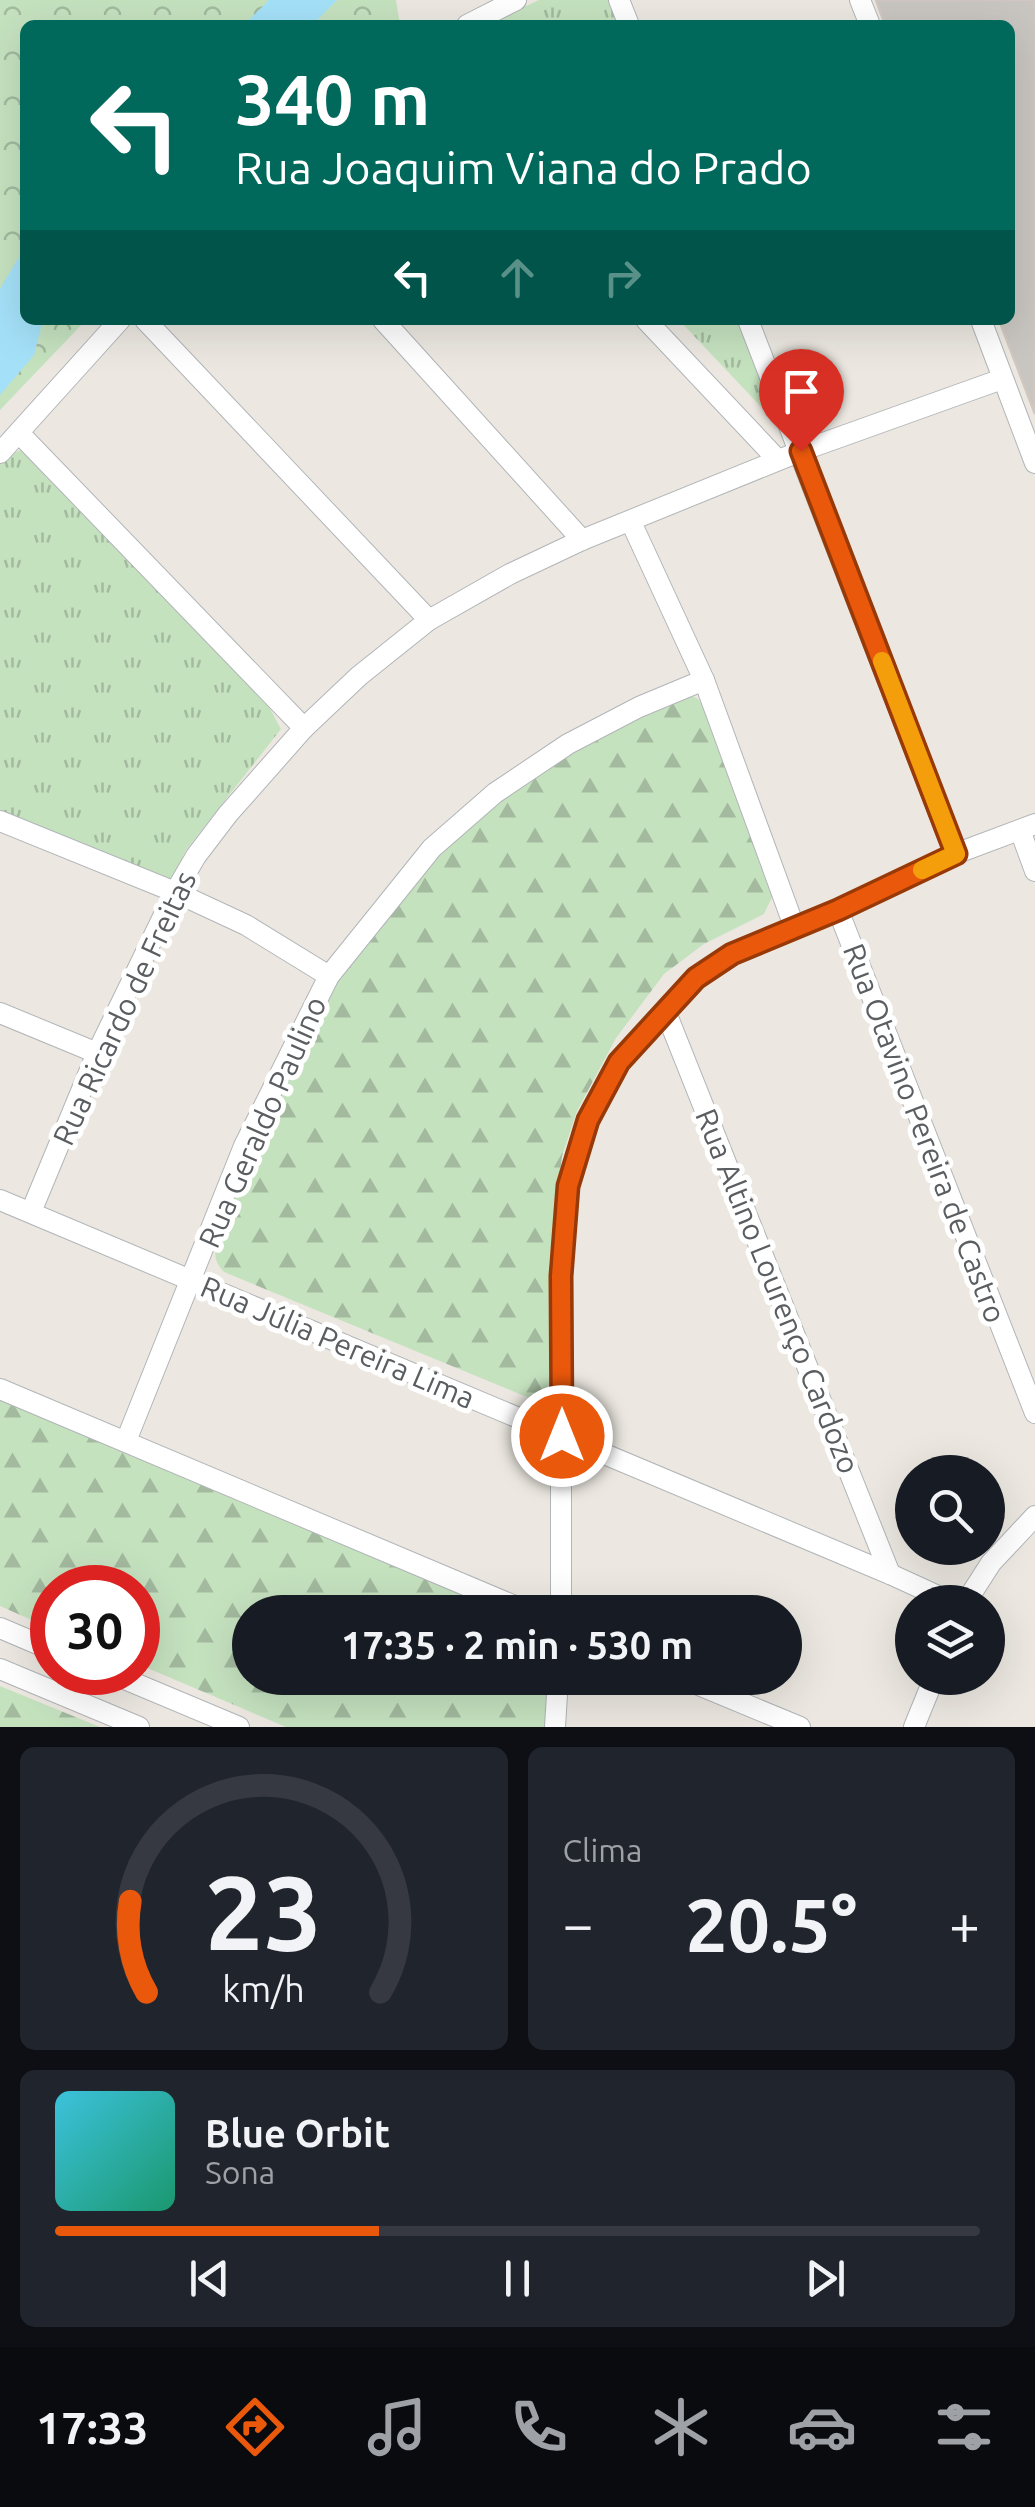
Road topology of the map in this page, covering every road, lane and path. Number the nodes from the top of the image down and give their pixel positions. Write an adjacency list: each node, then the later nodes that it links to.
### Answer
1 (516, 0): 2 (street)
2 (477, 20)
3 (116, 325): 10 (street)
4 (150, 325): 17 (street)
5 (388, 325): 16 (street)
6 (651, 325): 13 (street)
7 (750, 325): 11 (street)
8 (982, 325): 9 (street)
9 (1002, 379): 11 (street, Rua Ricardo de Freitas); 14 (street)
10 (19, 433): 12 (street); 19 (street)
11 (801, 451): 13 (street, Rua Ricardo de Freitas); 22 (street)
12 (0, 453)
13 (778, 460): 15 (street, Rua Ricardo de Freitas)
14 (1035, 463)
15 (631, 522): 16 (street, Rua Ricardo de Freitas); 18 (street)
16 (582, 540): 17 (street, Rua Ricardo de Freitas)
17 (429, 620): 19 (street, Rua Ricardo de Freitas)
18 (704, 680): 26 (street); 27 (street, Rua Geraldo Paulino)
19 (304, 728): 24 (street, Rua Ricardo de Freitas)
20 (0, 820): 24 (street)
21 (1027, 827): 22 (street); 23 (street)
22 (956, 854): 25 (street)
23 (1035, 870)
24 (175, 892): 27 (street); 30 (street, Rua Ricardo de Freitas)
25 (838, 910): 26 (street); 35 (street, Rua Otavino Pereira de Castro)
26 (794, 926): 28 (street)
27 (328, 976): 33 (street, Rua Geraldo Paulino)
28 (664, 1010): 36 (street); 39 (street, Rua Altino Lourenço Cardozo)
29 (0, 1013): 30 (street)
30 (96, 1053): 32 (street, Rua Ricardo de Freitas)
31 (0, 1200): 32 (street, Rua Júlia Pereira Lima)
32 (30, 1212): 33 (street, Rua Júlia Pereira Lima)
33 (191, 1280): 36 (street, Rua Júlia Pereira Lima); 37 (street, Rua Geraldo Paulino)
34 (0, 1389): 37 (street)
35 (1035, 1413)
36 (562, 1436): 39 (street, Rua Júlia Pereira Lima); 43 (street)
37 (126, 1440): 42 (street)
38 (1035, 1516): 41 (street)
39 (890, 1574): 40 (street, Rua Júlia Pereira Lima)
40 (914, 1585)
41 (977, 1585)
42 (489, 1595)
43 (560, 1595)
44 (0, 1628): 45 (street)
45 (30, 1641)
46 (0, 1669): 51 (street)
47 (160, 1694): 52 (street)
48 (557, 1695): 53 (street)
49 (723, 1695): 54 (street)
50 (927, 1695): 55 (street)
51 (140, 1727)
52 (239, 1727)
53 (555, 1727)
54 (800, 1727)
55 (914, 1727)

